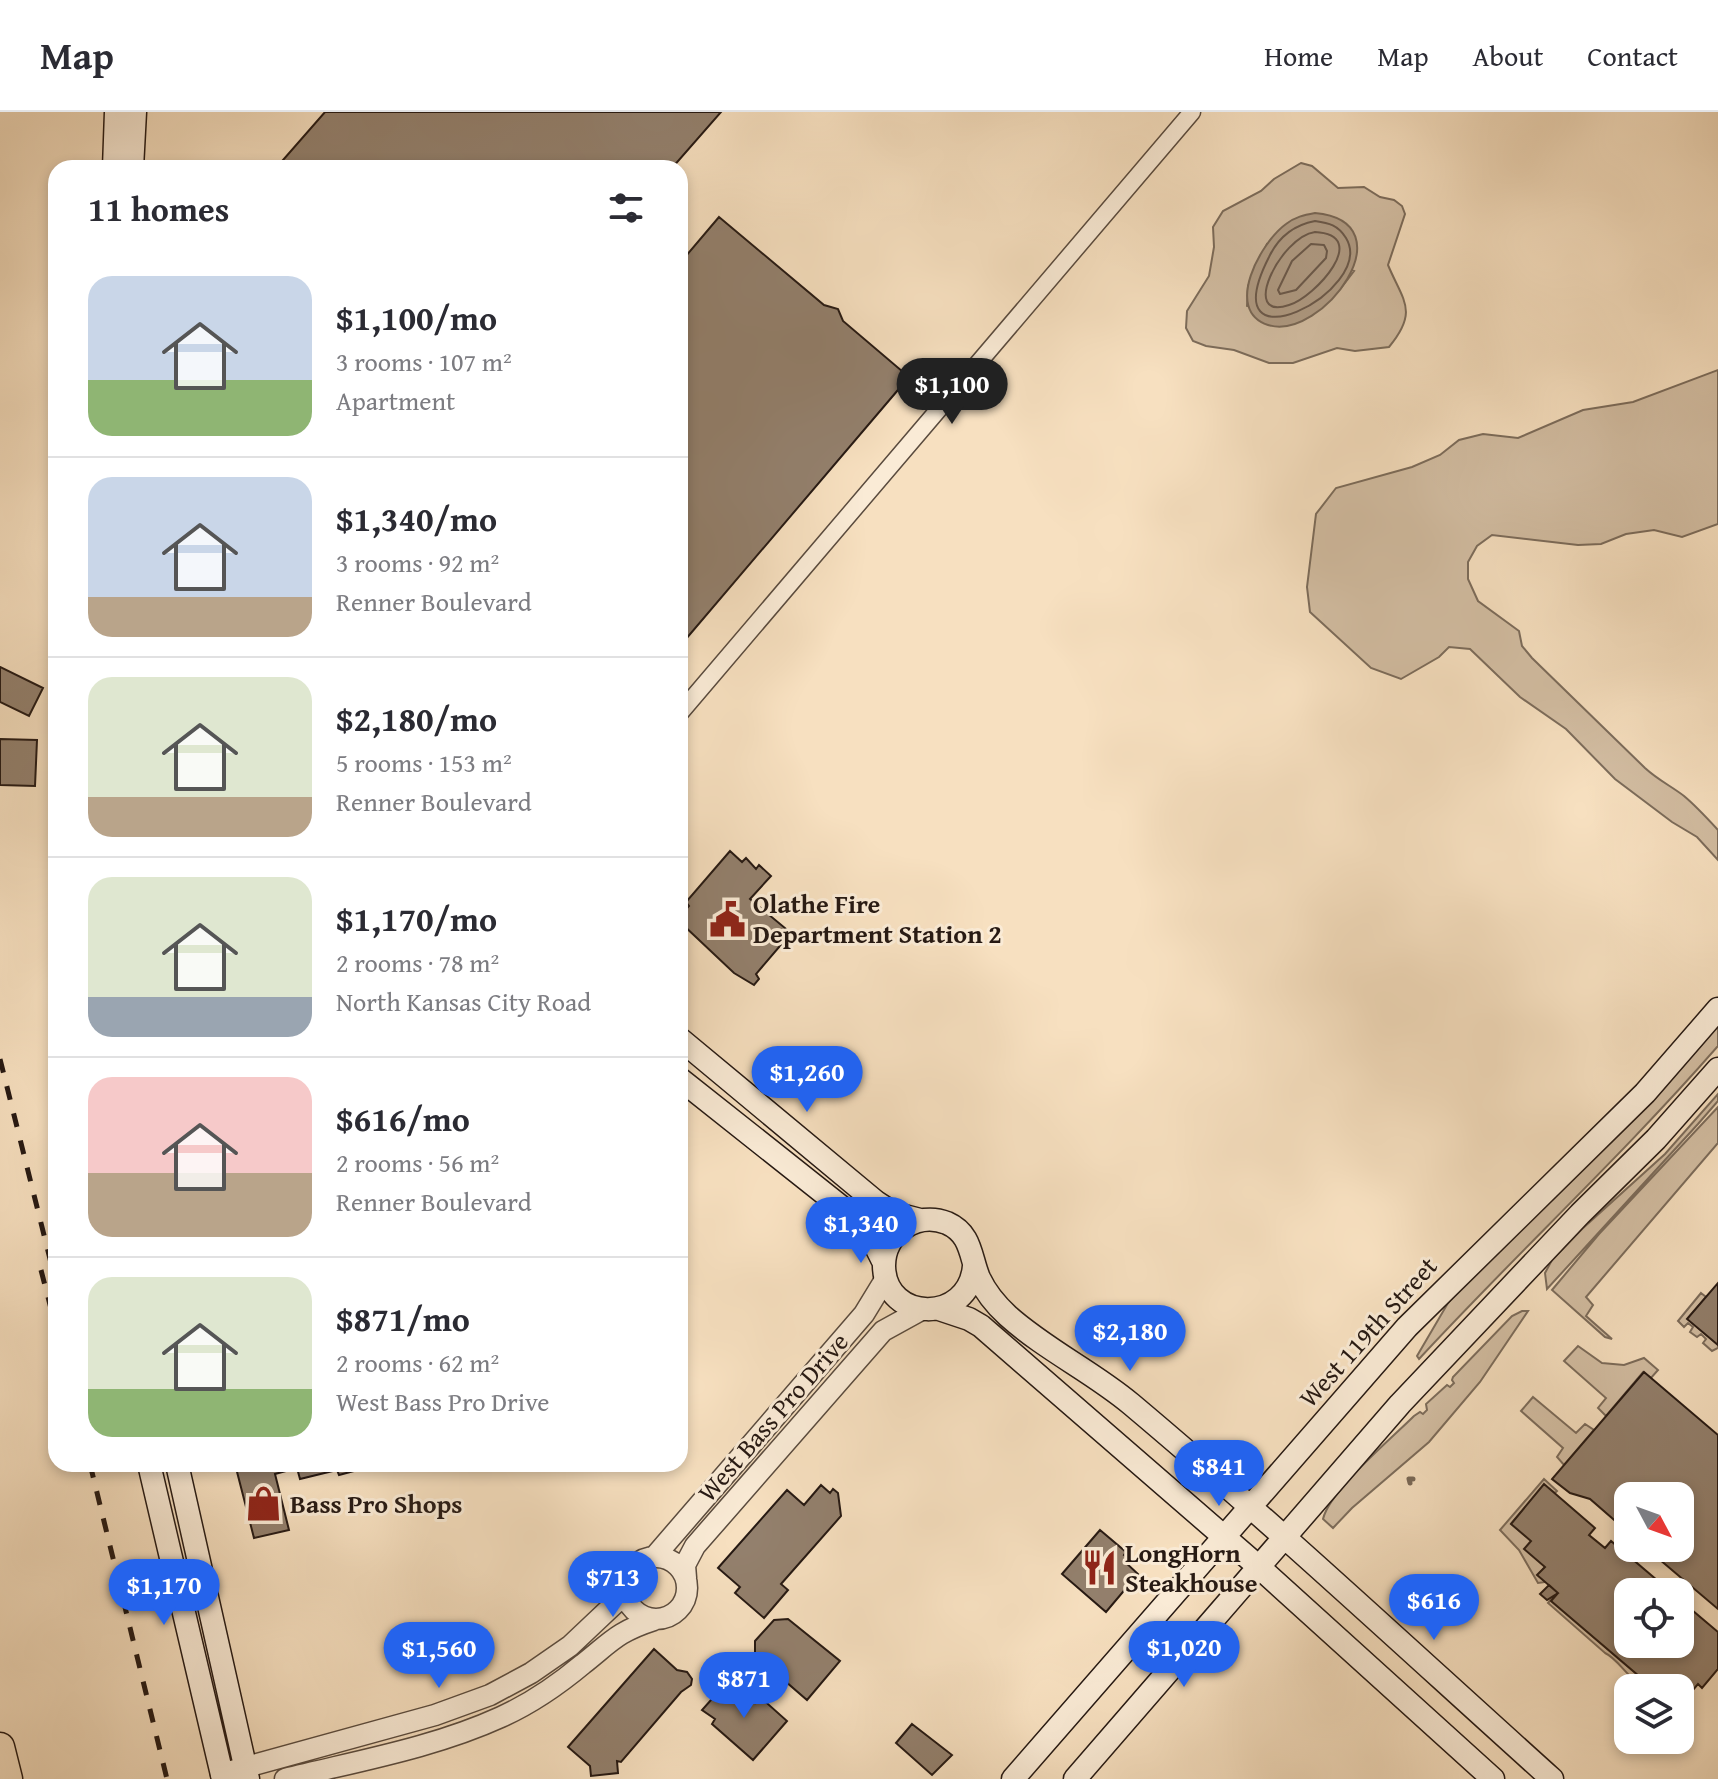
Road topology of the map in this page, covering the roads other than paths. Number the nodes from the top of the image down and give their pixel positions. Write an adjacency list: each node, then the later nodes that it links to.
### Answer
1 (116, 112): 4 (main road)
2 (135, 112): 5 (main road)
3 (1192, 112): 6 (street)
4 (114, 160)
5 (132, 160)
6 (688, 704)
7 (1718, 1009): 17 (main road, West 119th Street)
8 (688, 1046): 11 (main road)
9 (1718, 1069): 19 (main road)
10 (688, 1085): 13 (main road)
11 (920, 1220): 12 (main road); 13 (main road)
12 (974, 1266): 14 (main road); 17 (main road)
13 (885, 1270): 14 (main road); 20 (street, West Bass Pro Drive)
14 (931, 1309): 18 (main road); 22 (street, West Bass Pro Drive)
15 (151, 1472): 27 (main road)
16 (179, 1472): 26 (main road)
17 (1250, 1507): 18 (main road, West 119th Street); 19 (main road)
18 (1223, 1538): 21 (main road); 30 (main road, West 119th Street)
19 (1285, 1538): 21 (main road); 33 (main road)
20 (655, 1556): 22 (street); 23 (street)
21 (1260, 1568): 31 (main road); 32 (main road)
22 (686, 1578): 24 (street)
23 (625, 1594): 24 (street); 26 (street)
24 (654, 1620): 29 (street)
25 (0, 1747): 28 (highway)
26 (247, 1773): 27 (street)
27 (222, 1776)
28 (8, 1779)
29 (285, 1779)
30 (1013, 1779)
31 (1075, 1779)
32 (1493, 1779)
33 (1552, 1779)

